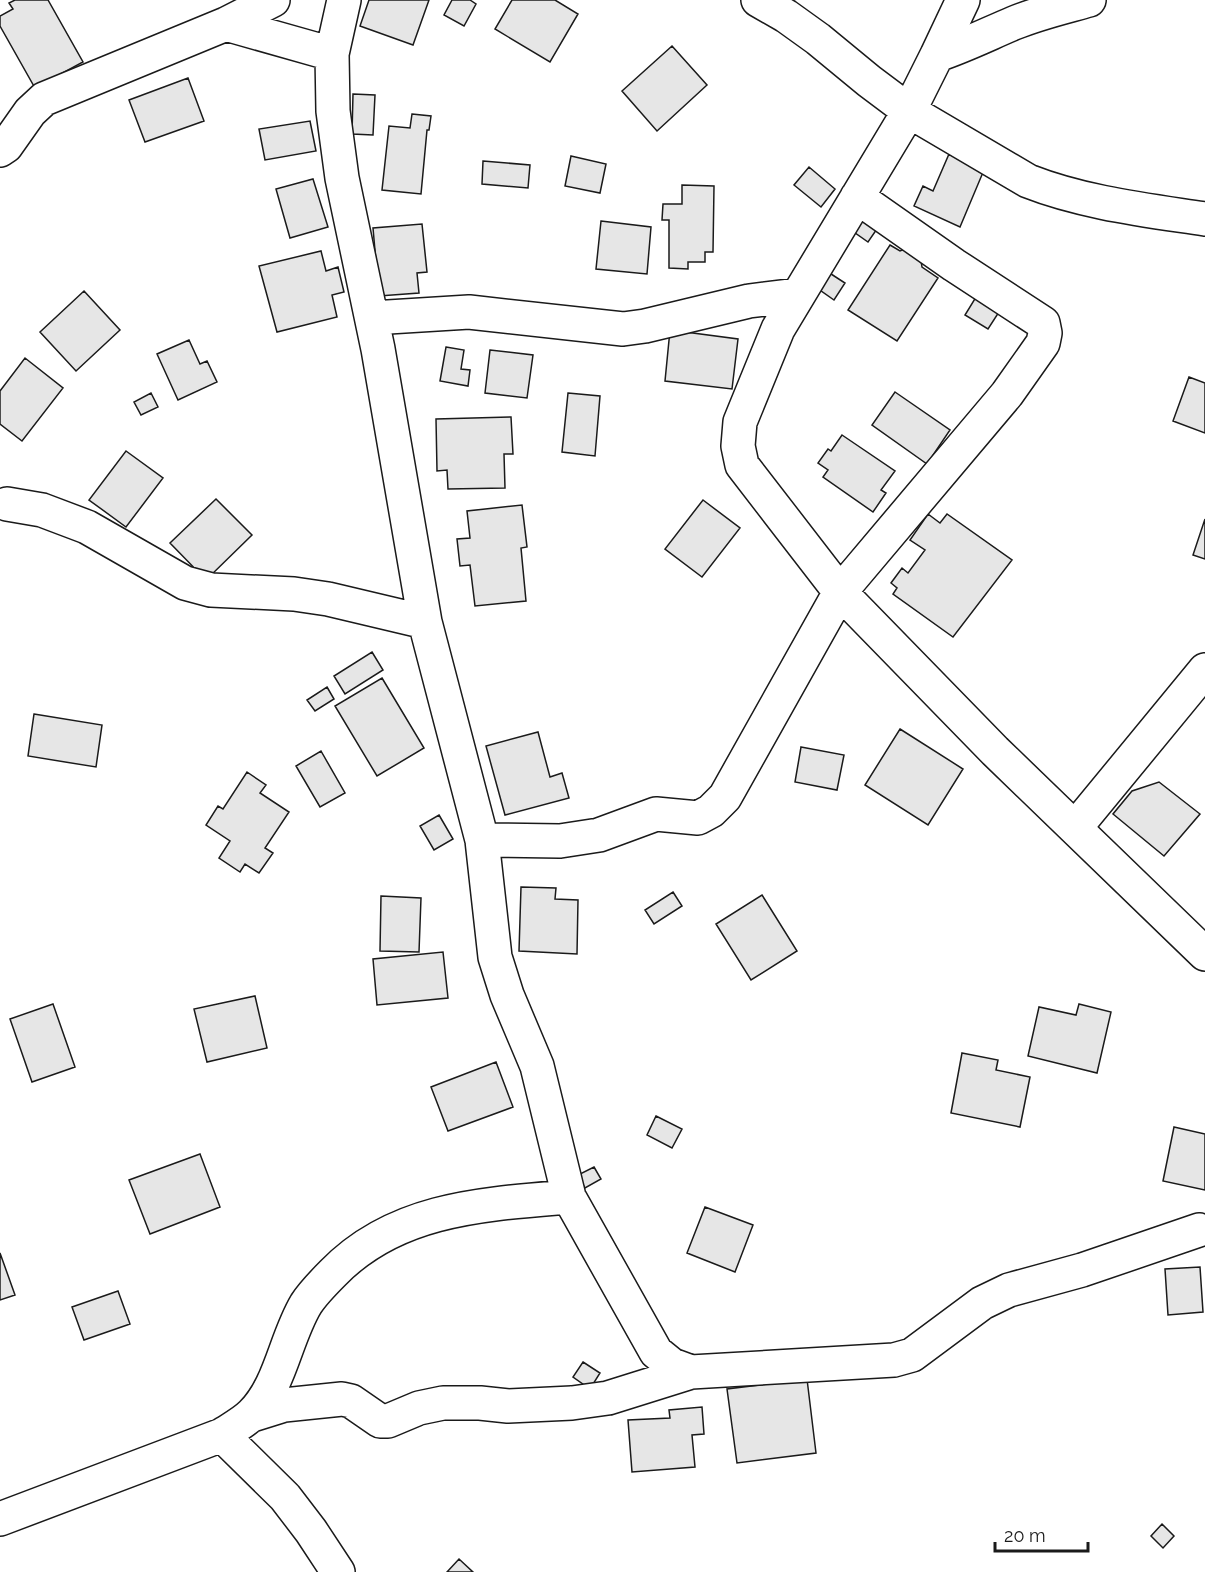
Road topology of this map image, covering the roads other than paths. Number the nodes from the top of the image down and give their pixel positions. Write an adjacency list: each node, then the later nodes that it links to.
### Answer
1 (273, 0): 6 (street)
2 (344, 0): 7 (street)
3 (758, 0): 9 (street)
4 (963, 0): 8 (street)
5 (1089, 0): 8 (street)
6 (226, 24): 7 (street); 10 (street)
7 (332, 54): 14 (street)
8 (937, 55): 9 (street)
9 (909, 111): 11 (street); 12 (street)
10 (0, 150)
11 (857, 197): 13 (street); 16 (street)
12 (1205, 219)
13 (797, 295): 14 (street); 16 (street)
14 (372, 318): 17 (street)
15 (7, 504): 17 (street)
16 (840, 592): 19 (street); 20 (street)
17 (425, 622): 20 (street)
18 (1205, 670): 19 (street)
19 (1075, 828): 21 (street)
20 (482, 840): 22 (street)
21 (1205, 954)
22 (569, 1197): 24 (street); 25 (street)
23 (1199, 1230): 24 (street)
24 (692, 1372): 25 (street)
25 (252, 1415): 26 (street)
26 (222, 1435): 27 (street); 28 (street)
27 (0, 1519)
28 (338, 1572)

